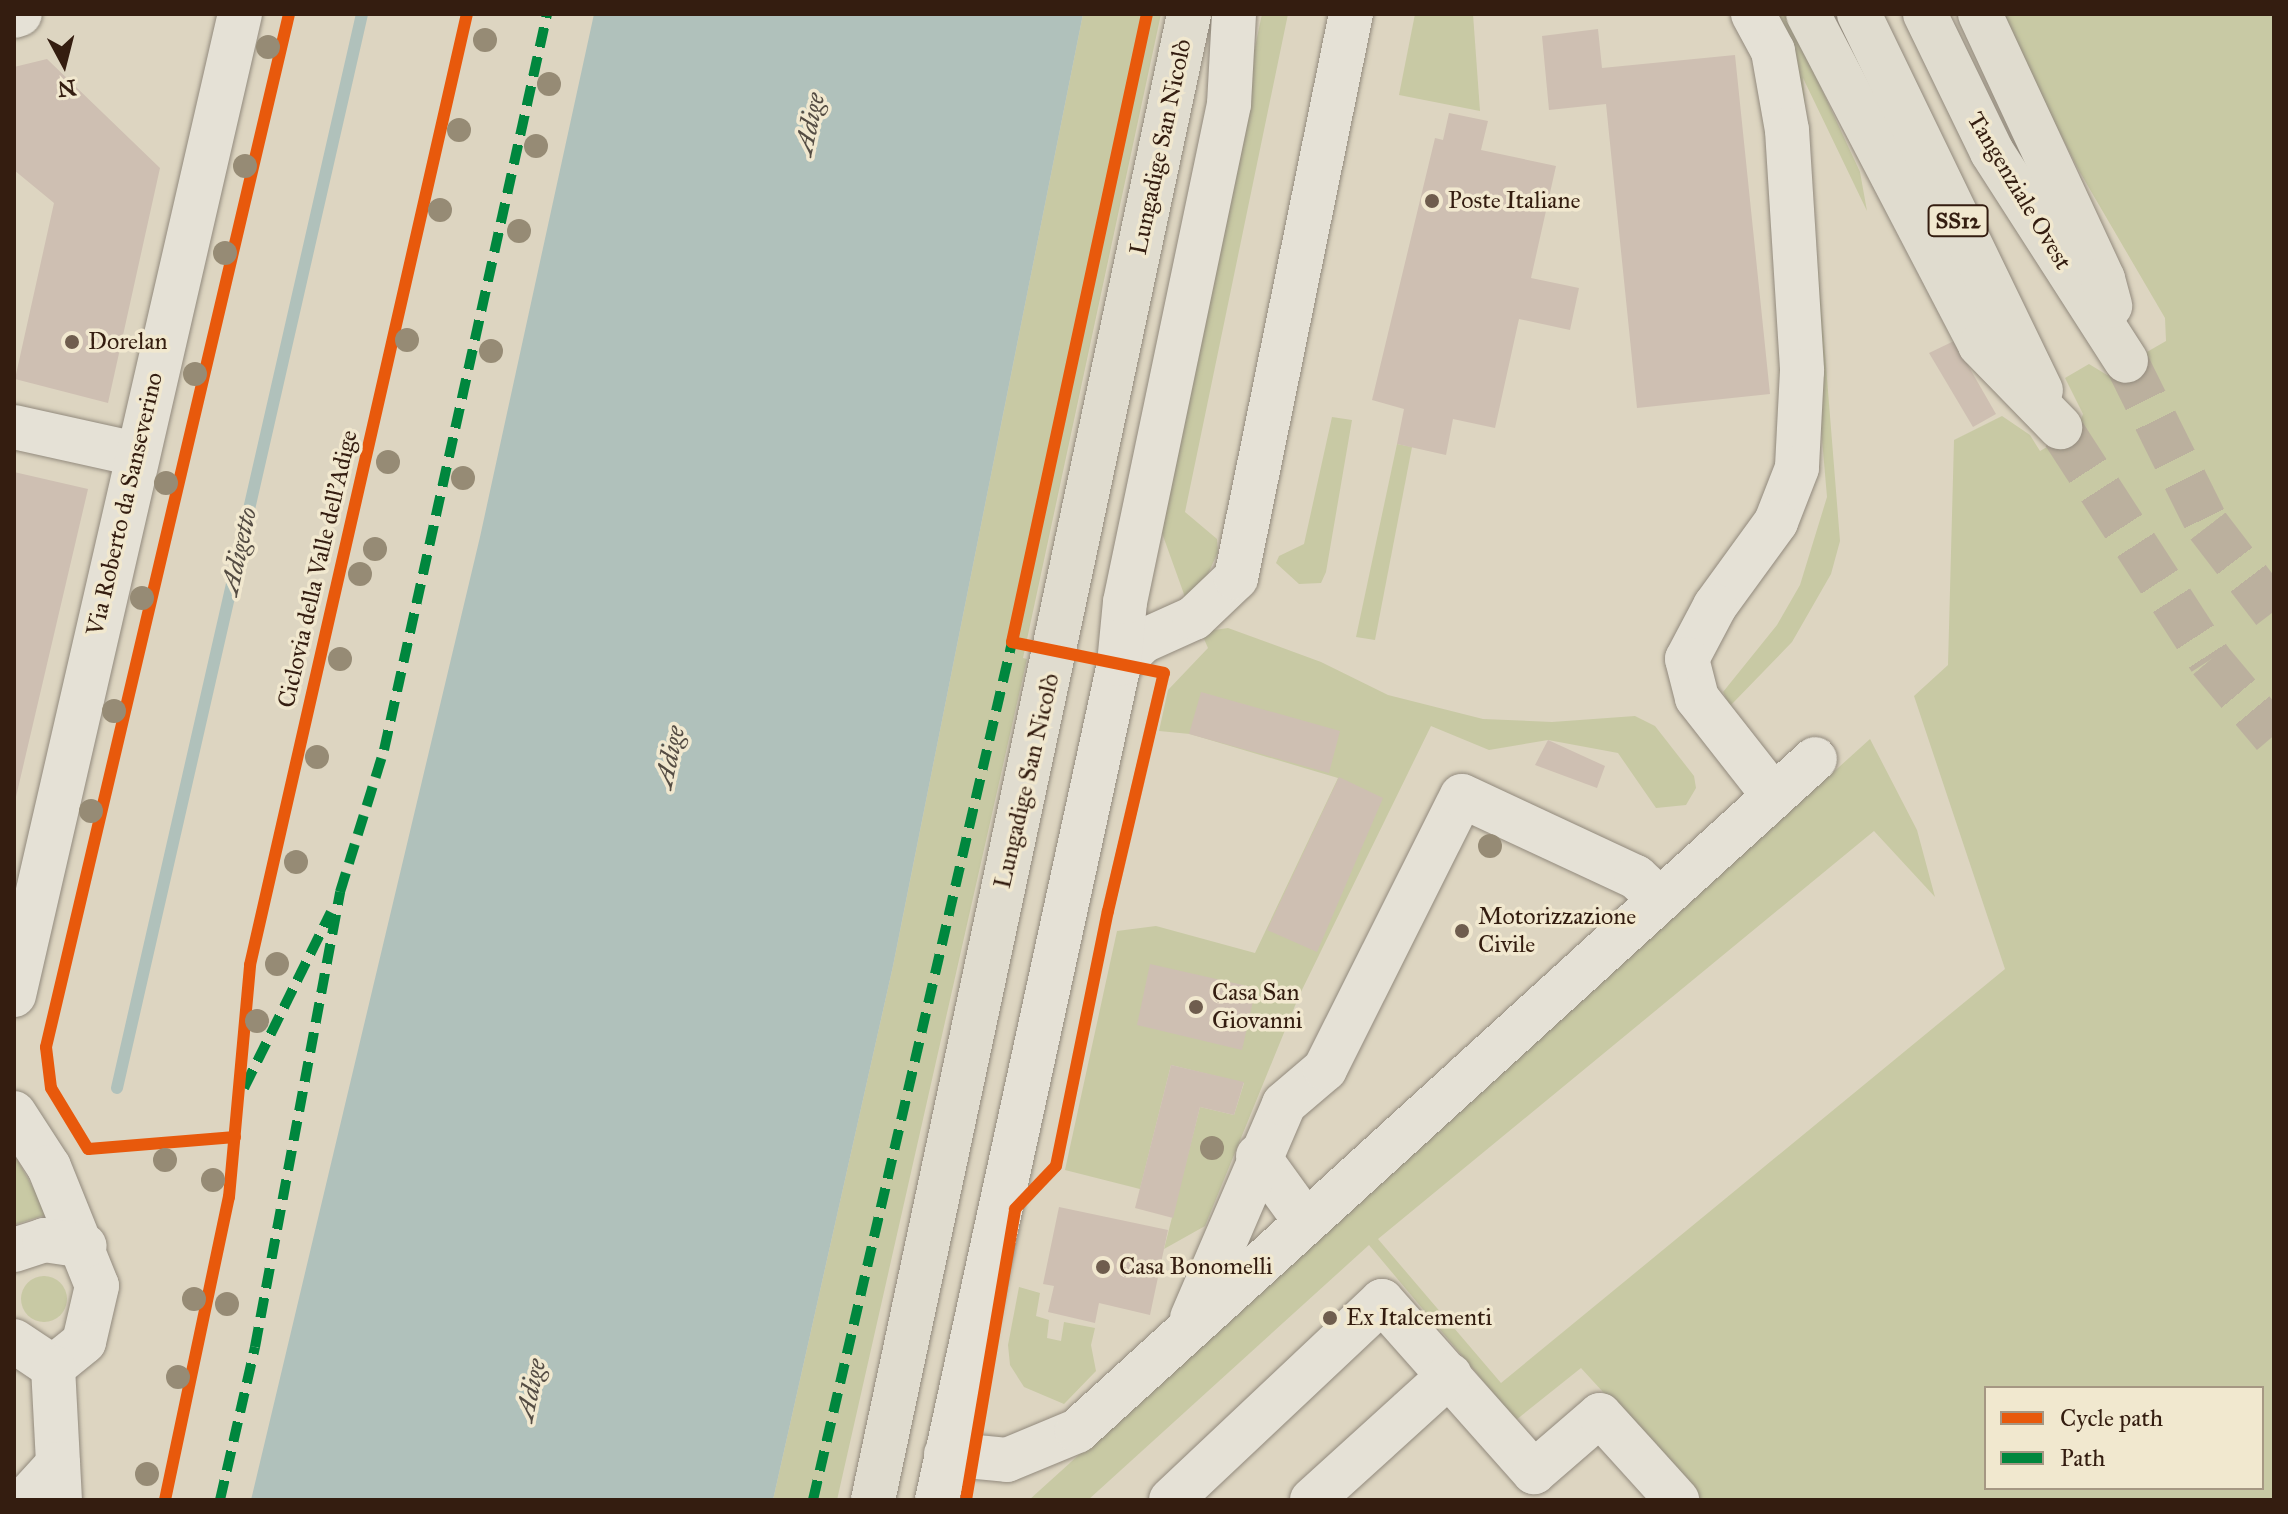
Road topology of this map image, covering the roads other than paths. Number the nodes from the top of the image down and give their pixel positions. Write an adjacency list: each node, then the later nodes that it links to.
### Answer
1 (20, 14): 11 (street)
2 (240, 14): 13 (street, Via Roberto da Sanseverino)
3 (1189, 14): 31 (main road, Lungadige San Nicolò)
4 (1234, 14): 14 (street)
5 (1351, 14): 14 (street)
6 (1753, 14): 16 (street)
7 (1808, 14): 8 (main road, SS12)
8 (1859, 14)
9 (1925, 14): 10 (main road, Tangenziale Ovest / SS12)
10 (1980, 14)
11 (14, 16)
12 (14, 427): 13 (street)
13 (136, 454): 18 (street, Via Roberto da Sanseverino)
14 (1119, 664): 28 (street)
15 (1815, 759): 16 (street)
16 (1773, 795): 17 (street)
17 (1660, 899): 20 (street); 21 (street)
18 (14, 995)
19 (14, 1113): 22 (street)
20 (1258, 1156): 21 (street); 24 (street)
21 (1305, 1221): 24 (street)
22 (85, 1246): 23 (street); 26 (street)
23 (14, 1250)
24 (1188, 1328): 28 (street)
25 (14, 1341): 26 (street)
26 (34, 1367): 29 (street)
27 (1450, 1375): 33 (street); 34 (street); 35 (street)
28 (946, 1454): 32 (street)
29 (59, 1482): 30 (street)
30 (25, 1500)
31 (873, 1500)
32 (937, 1500)
33 (1171, 1500)
34 (1312, 1500)
35 (1677, 1500)

